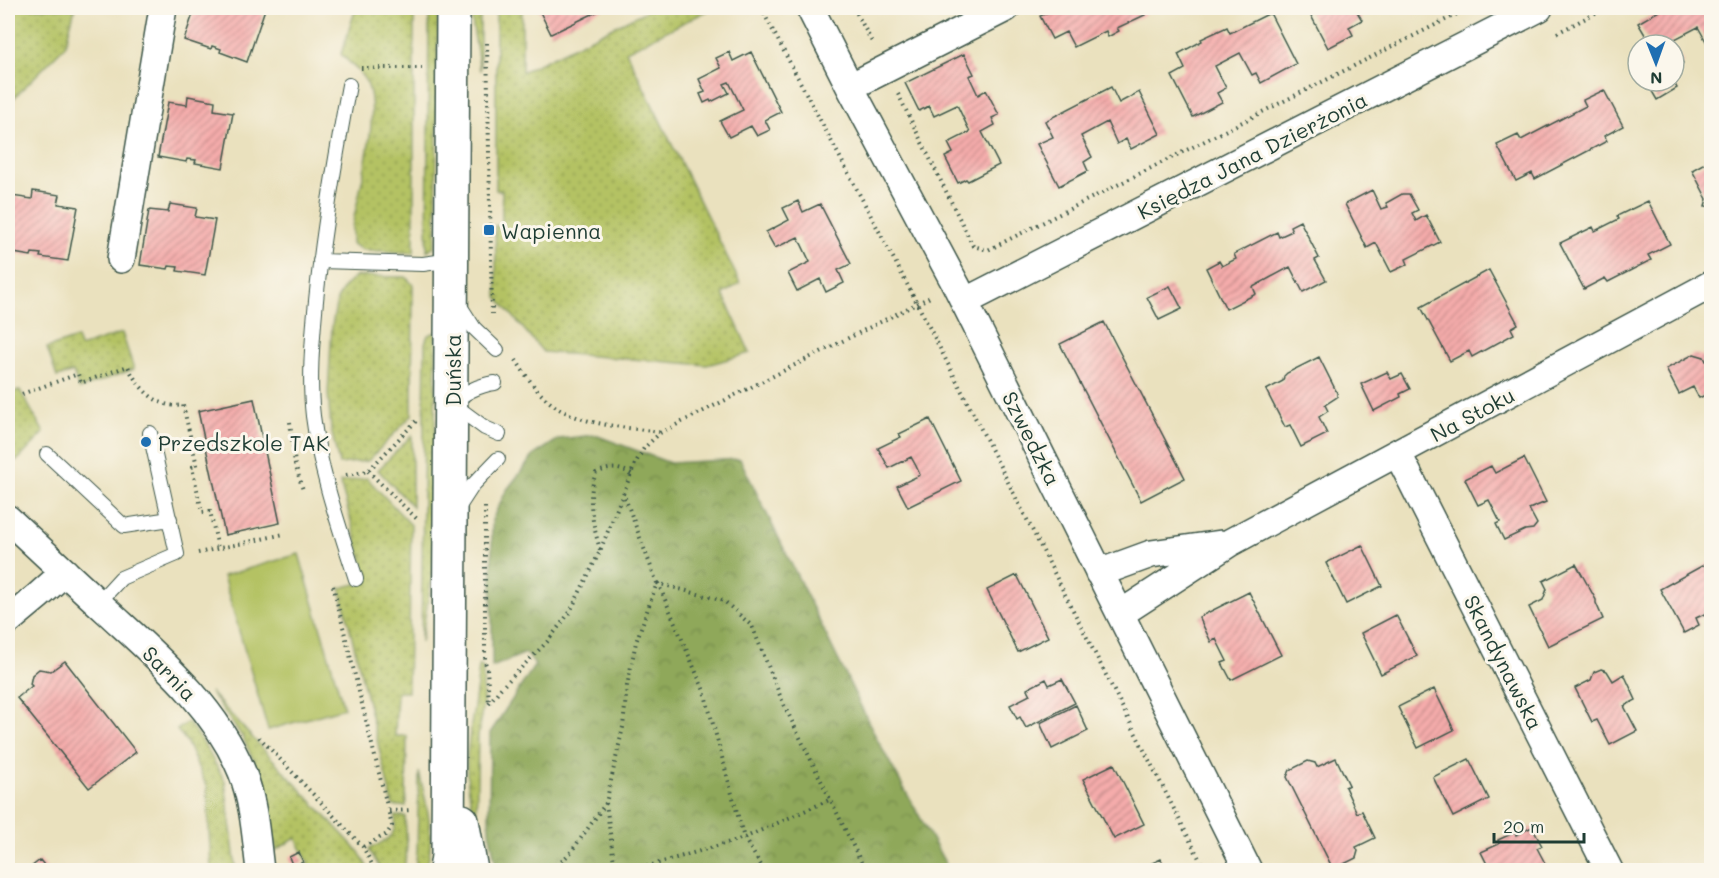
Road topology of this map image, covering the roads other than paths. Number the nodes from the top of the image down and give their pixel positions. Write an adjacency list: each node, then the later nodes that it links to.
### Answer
1 (163, 8): 8 (street)
2 (453, 8): 9 (street, Duńska)
3 (810, 8): 7 (street, Szwedzka)
4 (1006, 8): 7 (street)
5 (1539, 8): 13 (street, Księdza Jana Dzierżonia)
6 (349, 85): 10 (lane)
7 (850, 87): 13 (street, Szwedzka)
8 (121, 259)
9 (452, 260): 10 (lane); 12 (street, Duńska)
10 (320, 261): 28 (lane)
11 (1712, 284): 20 (street, Na Stoku)
12 (452, 293): 14 (lane); 16 (street, Duńska)
13 (960, 293): 27 (street, Szwedzka)
14 (497, 350)
15 (495, 383): 16 (lane)
16 (452, 403): 18 (lane); 23 (street, Duńska)
17 (150, 433): 22 (lane)
18 (499, 434)
19 (47, 454): 22 (lane)
20 (1398, 454): 25 (street, Na Stoku); 37 (street, Skandynawska)
21 (498, 459): 23 (lane)
22 (170, 519): 29 (lane)
23 (450, 519): 32 (street, Duńska)
24 (11, 531): 26 (street, Sarnia)
25 (1231, 542): 27 (street, Na Stoku); 30 (street, Na Stoku)
26 (64, 572): 29 (street, Sarnia); 31 (street)
27 (1099, 573): 30 (street, Szwedzka)
28 (356, 579)
29 (98, 603): 33 (street, Sarnia)
30 (1120, 614): 36 (street, Szwedzka)
31 (8, 621)
32 (449, 733): 34 (street, Duńska); 35 (street, Duńska)
33 (260, 870)
34 (446, 870)
35 (471, 870)
36 (1248, 870)
37 (1610, 870)

